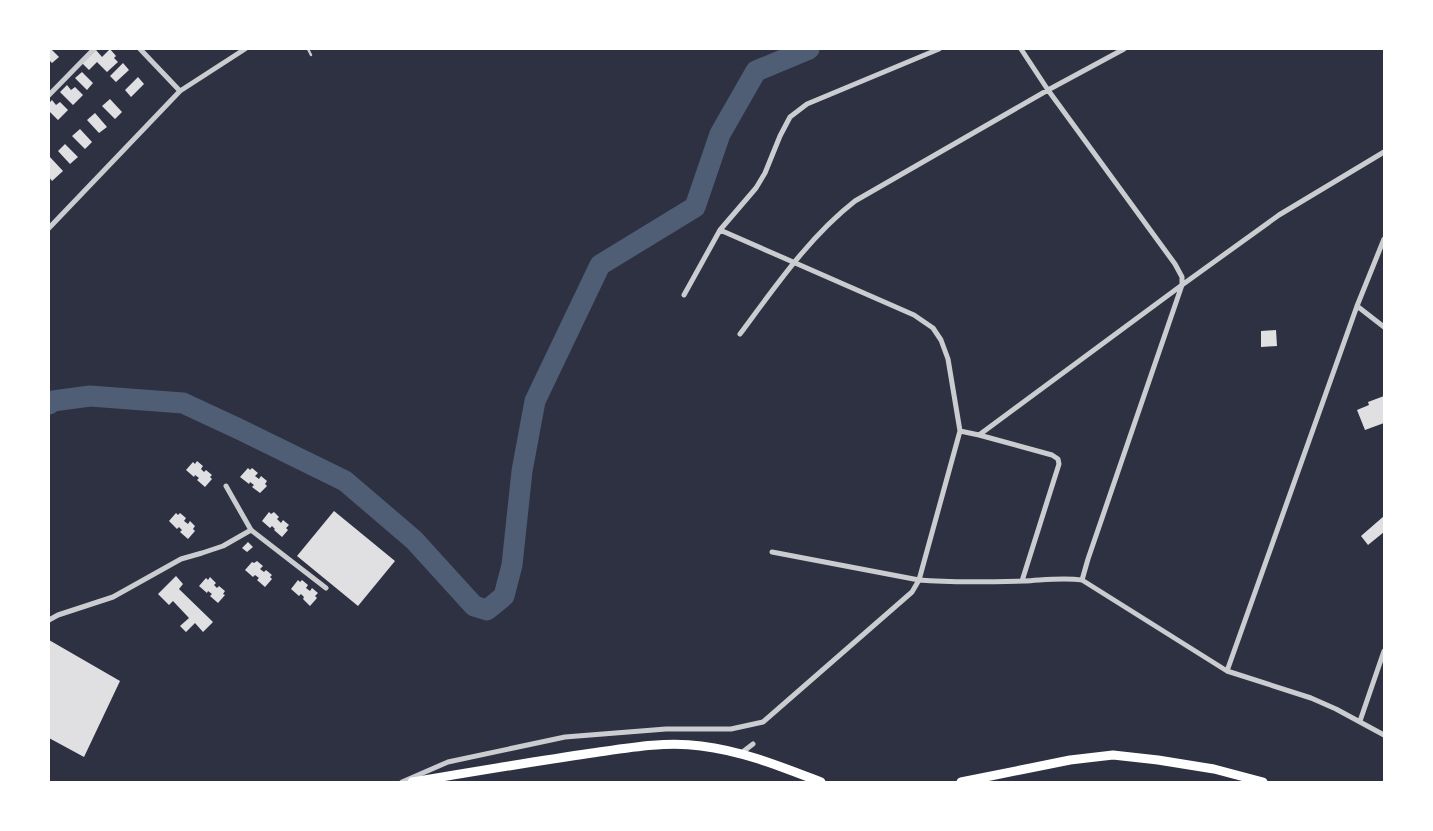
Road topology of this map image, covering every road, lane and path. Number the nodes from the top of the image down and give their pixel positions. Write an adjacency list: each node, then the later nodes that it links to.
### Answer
1 (94, 49): 11 (street)
2 (140, 49): 10 (street)
3 (245, 49): 10 (street)
4 (308, 49): 8 (lane)
5 (939, 49): 14 (street)
6 (1021, 49): 9 (street)
7 (1124, 49): 9 (street)
8 (311, 54)
9 (1048, 90): 16 (street); 17 (street)
10 (180, 91): 13 (street)
11 (49, 95)
12 (1384, 152): 17 (street)
13 (49, 228)
14 (720, 230): 16 (street); 18 (street)
15 (1384, 239): 19 (street)
16 (794, 263): 23 (street); 24 (street)
17 (1182, 285): 25 (street); 30 (street)
18 (684, 295)
19 (1357, 306): 21 (street); 35 (street)
20 (1384, 319): 21 (street)
21 (1379, 323): 22 (street)
22 (1384, 327)
23 (740, 334)
24 (960, 431): 25 (street); 29 (street)
25 (979, 435): 31 (street)
26 (226, 486): 27 (street)
27 (251, 530): 32 (street); 33 (street)
28 (772, 552): 29 (street)
29 (919, 580): 31 (street); 40 (street)
30 (1082, 580): 31 (street); 35 (street)
31 (1022, 581)
32 (326, 588)
33 (49, 620)
34 (1384, 651): 36 (street)
35 (1227, 671): 36 (street)
36 (1360, 721): 37 (street)
37 (1384, 735)
38 (753, 744): 39 (street)
39 (740, 754): 41 (main road); 42 (main road)
40 (402, 782)
41 (412, 782)
42 (821, 782)
43 (961, 782): 44 (main road)
44 (1263, 782)

